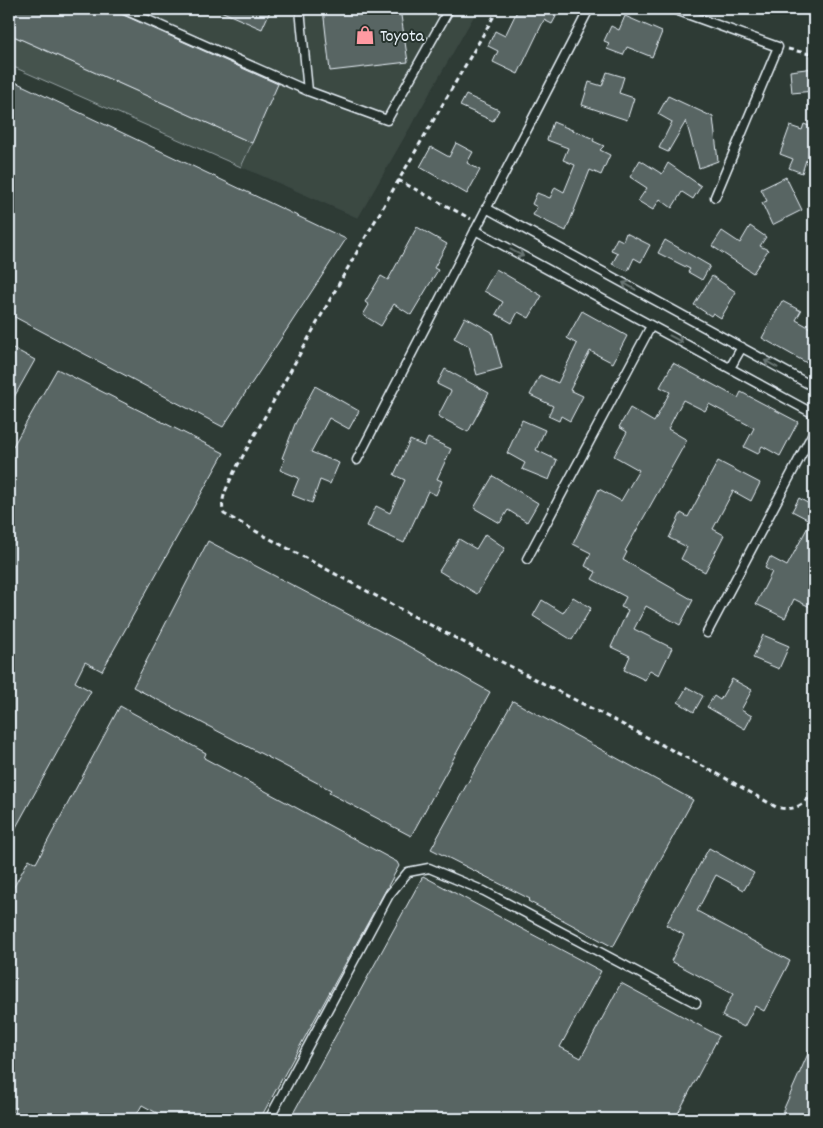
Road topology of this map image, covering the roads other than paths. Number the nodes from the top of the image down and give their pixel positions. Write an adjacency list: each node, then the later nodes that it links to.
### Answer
1 (122, 9): 6 (lane)
2 (300, 9): 6 (lane)
3 (441, 9): 6 (lane)
4 (589, 9): 8 (lane)
5 (673, 9): 7 (lane)
6 (308, 91)
7 (715, 197)
8 (486, 208): 9 (lane); 11 (lane, one-way to 8)
9 (476, 227): 10 (lane, one-way to 10); 16 (lane)
10 (651, 326): 12 (lane, one-way to 12); 17 (lane)
11 (742, 348): 12 (lane); 13 (lane, one-way to 11)
12 (730, 368): 14 (lane)
13 (814, 387)
14 (814, 414)
15 (814, 430): 18 (lane)
16 (356, 460)
17 (528, 559)
18 (707, 633)
19 (696, 1003): 20 (lane)
20 (268, 1119)

